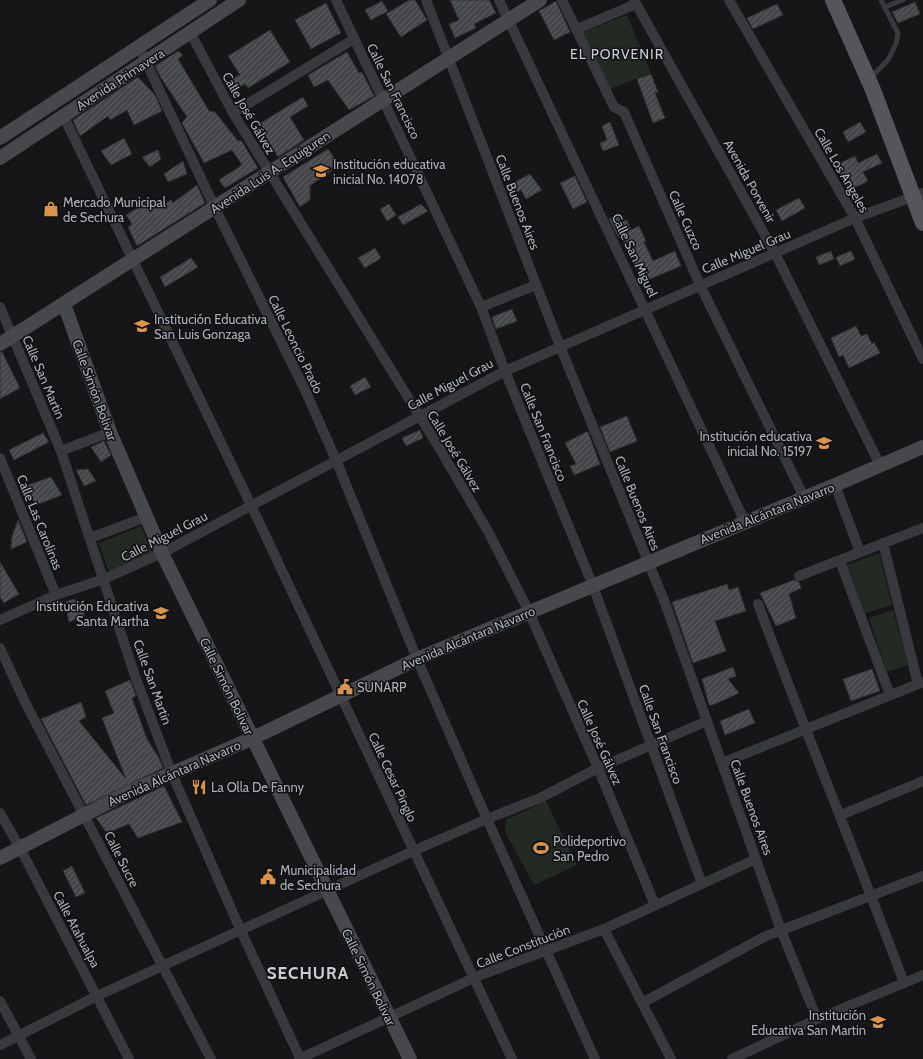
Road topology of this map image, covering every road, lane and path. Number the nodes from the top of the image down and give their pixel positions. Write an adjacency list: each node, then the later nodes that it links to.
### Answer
1 (210, 0): 18 (street, Avenida Primavera)
2 (239, 0): 16 (street, Avenida Primavera)
3 (336, 0): 17 (street, Calle San Francisco)
4 (426, 0): 19 (street, Calle Buenos Aires)
5 (499, 0): 14 (street, Calle San Miguel)
6 (540, 0): 14 (street, Avenida Luis A. Equiguren)
7 (562, 0): 15 (street, Calle Cuzco)
8 (729, 0): 30 (street, Calle Los Angeles)
9 (833, 0): 21 (main road)
10 (881, 0): 13 (lane)
11 (903, 0): 13 (lane)
12 (635, 2): 15 (street); 32 (street, Avenida Porvenir)
13 (885, 8): 21 (lane)
14 (509, 19): 19 (street, Avenida Luis A. Equiguren); 39 (street, Calle San Miguel)
15 (576, 29): 35 (street, Calle Cuzco)
16 (190, 32): 20 (street, Avenida Primavera); 23 (street, Calle José Gálvez)
17 (354, 39): 22 (street, Calle San Francisco); 23 (street)
18 (139, 47): 20 (street, Calle Leoncio Prado); 25 (street, Avenida Primavera)
19 (449, 57): 22 (street, Avenida Luis A. Equiguren); 34 (street, Calle Buenos Aires)
20 (146, 62): 24 (street, Avenida Primavera); 29 (street, Calle Leoncio Prado)
21 (868, 80): 28 (main road)
22 (383, 98): 27 (street, Avenida Luis A. Equiguren); 38 (street, Calle San Francisco)
23 (233, 113): 27 (street, Calle José Gálvez)
24 (63, 115): 26 (street, Avenida Primavera); 33 (street, Calle Cesar Pinglo)
25 (0, 138)
26 (0, 158)
27 (269, 173): 29 (street, Avenida Luis A. Equiguren); 45 (street, Calle José Gálvez)
28 (918, 195): 30 (street, Calle Miguel Grau); 31 (main road)
29 (215, 208): 33 (street, Avenida Luis A. Equiguren); 50 (street, Calle Leoncio Prado)
30 (855, 218): 32 (street, Calle Miguel Grau); 43 (street, Calle Los Angeles)
31 (923, 223)
32 (775, 253): 35 (street, Calle Miguel Grau); 51 (street, Avenida Porvenir)
33 (133, 260): 36 (street, Avenida Luis A. Equiguren); 54 (street, Calle Cesar Pinglo)
34 (536, 285): 38 (street); 42 (street, Calle Buenos Aires)
35 (700, 285): 39 (street, Calle Miguel Grau); 53 (street, Calle Cuzco)
36 (64, 304): 40 (street, Avenida Luis A. Equiguren); 46 (street, Calle Simón Bolivar)
37 (0, 307): 40 (street, Calle San Martin)
38 (481, 307): 44 (street, Calle San Francisco)
39 (645, 309): 42 (street, Calle Miguel Grau); 56 (street, Calle San Miguel)
40 (13, 336): 41 (street, Avenida Luis A. Equiguren); 48 (street, Calle San Martin)
41 (0, 344)
42 (560, 346): 44 (street, Calle Miguel Grau); 63 (street, Calle Buenos Aires)
43 (923, 358)
44 (504, 371): 45 (street, Calle Miguel Grau); 66 (street, Calle San Francisco)
45 (419, 415): 50 (street, Calle Miguel Grau); 69 (street, Calle José Gálvez)
46 (110, 432): 48 (street); 55 (street, Calle Simón Bolivar)
47 (923, 447): 51 (street, Avenida Alcántara Navarro)
48 (61, 451): 58 (street, Calle San Martin)
49 (0, 458): 67 (street, Calle Las Carolinas)
50 (336, 460): 54 (street, Calle Miguel Grau); 72 (street, Calle Leoncio Prado)
51 (880, 465): 52 (street, Avenida Alcántara Navarro)
52 (836, 485): 53 (street, Avenida Alcántara Navarro); 60 (street)
53 (804, 497): 56 (street, Avenida Alcántara Navarro)
54 (251, 505): 61 (street, Calle Miguel Grau); 75 (street, Calle Cesar Pinglo)
55 (146, 517): 58 (street); 61 (street, Calle Simón Bolivar)
56 (745, 522): 63 (street, Avenida Alcántara Navarro)
57 (923, 528): 59 (street)
58 (90, 538): 65 (street, Calle San Martin)
59 (883, 543): 60 (street); 73 (street)
60 (860, 552): 62 (street)
61 (162, 553): 65 (street, Calle Miguel Grau); 78 (street, Calle Simón Bolivar)
62 (840, 561): 64 (street); 74 (street)
63 (648, 563): 66 (street, Avenida Alcántara Navarro); 76 (street, Calle Buenos Aires)
64 (798, 576)
65 (104, 579): 67 (street, Calle Miguel Grau); 82 (street, Calle San Martin)
66 (593, 586): 69 (street, Avenida Alcántara Navarro); 79 (street, Calle San Francisco)
67 (56, 595): 70 (street, Calle Miguel Grau)
68 (758, 604): 77 (street)
69 (529, 612): 72 (street, Avenida Alcántara Navarro); 81 (street, Calle José Gálvez)
70 (0, 620)
71 (0, 648): 85 (street, Calle Sucre)
72 (417, 659): 75 (street, Avenida Alcántara Navarro); 87 (street, Calle Leoncio Prado)
73 (921, 683): 74 (street)
74 (890, 695): 77 (street)
75 (340, 696): 78 (street, Avenida Alcántara Navarro); 89 (street, Calle Cesar Pinglo)
76 (707, 721): 79 (street); 80 (street, Calle Buenos Aires)
77 (805, 730): 80 (street); 86 (street)
78 (253, 738): 82 (street, Avenida Alcántara Navarro); 94 (street, Calle Simón Bolivar)
79 (652, 746): 81 (street); 93 (street, Calle San Francisco)
80 (722, 763): 91 (street, Calle Buenos Aires)
81 (598, 768): 87 (street); 96 (street, Calle José Gálvez)
82 (172, 774): 85 (street, Avenida Alcántara Navarro); 99 (street, Calle San Martin)
83 (923, 781): 86 (street)
84 (0, 813): 88 (street, Calle Atahualpa)
85 (84, 814): 88 (street, Avenida Alcántara Navarro); 101 (street, Calle Sucre)
86 (841, 815): 95 (street)
87 (487, 818): 89 (street); 100 (street)
88 (20, 848): 90 (street, Avenida Alcántara Navarro); 105 (street, Calle Atahualpa)
89 (413, 851): 94 (street); 103 (street, Calle Cesar Pinglo)
90 (0, 858)
91 (756, 859): 93 (street, Calle Constitución); 98 (street, Calle Buenos Aires)
92 (923, 876): 95 (street)
93 (702, 884): 96 (street, Calle Constitución)
94 (327, 892): 99 (street); 108 (street, Calle Simón Bolivar)
95 (872, 897): 98 (street); 104 (street)
96 (654, 905): 97 (street, Calle Constitución)
97 (604, 929): 100 (street, Calle Constitución); 107 (street)
98 (781, 930): 107 (street); 109 (street, Calle Buenos Aires)
99 (241, 931): 101 (street); 115 (street, Calle San Martin)
100 (547, 951): 103 (street, Calle Constitución); 118 (street)
101 (163, 967): 105 (street); 114 (street, Calle Sucre)
102 (923, 975): 104 (street)
103 (474, 978): 108 (street, Calle Constitución); 117 (street, Calle Cesar Pinglo)
104 (904, 982): 109 (street)
105 (97, 996): 110 (street); 113 (street, Calle Atahualpa)
106 (0, 1001): 110 (street)
107 (642, 1003): 119 (street)
108 (389, 1016): 115 (street, Calle Constitución); 116 (street, Calle Simón Bolivar)
109 (817, 1019): 120 (street)
110 (18, 1036): 111 (street); 112 (street)
111 (0, 1045)
112 (30, 1059)
113 (129, 1059)
114 (211, 1059)
115 (300, 1059)
116 (410, 1059)
117 (512, 1059)
118 (595, 1059)
119 (672, 1059)
120 (732, 1059)

